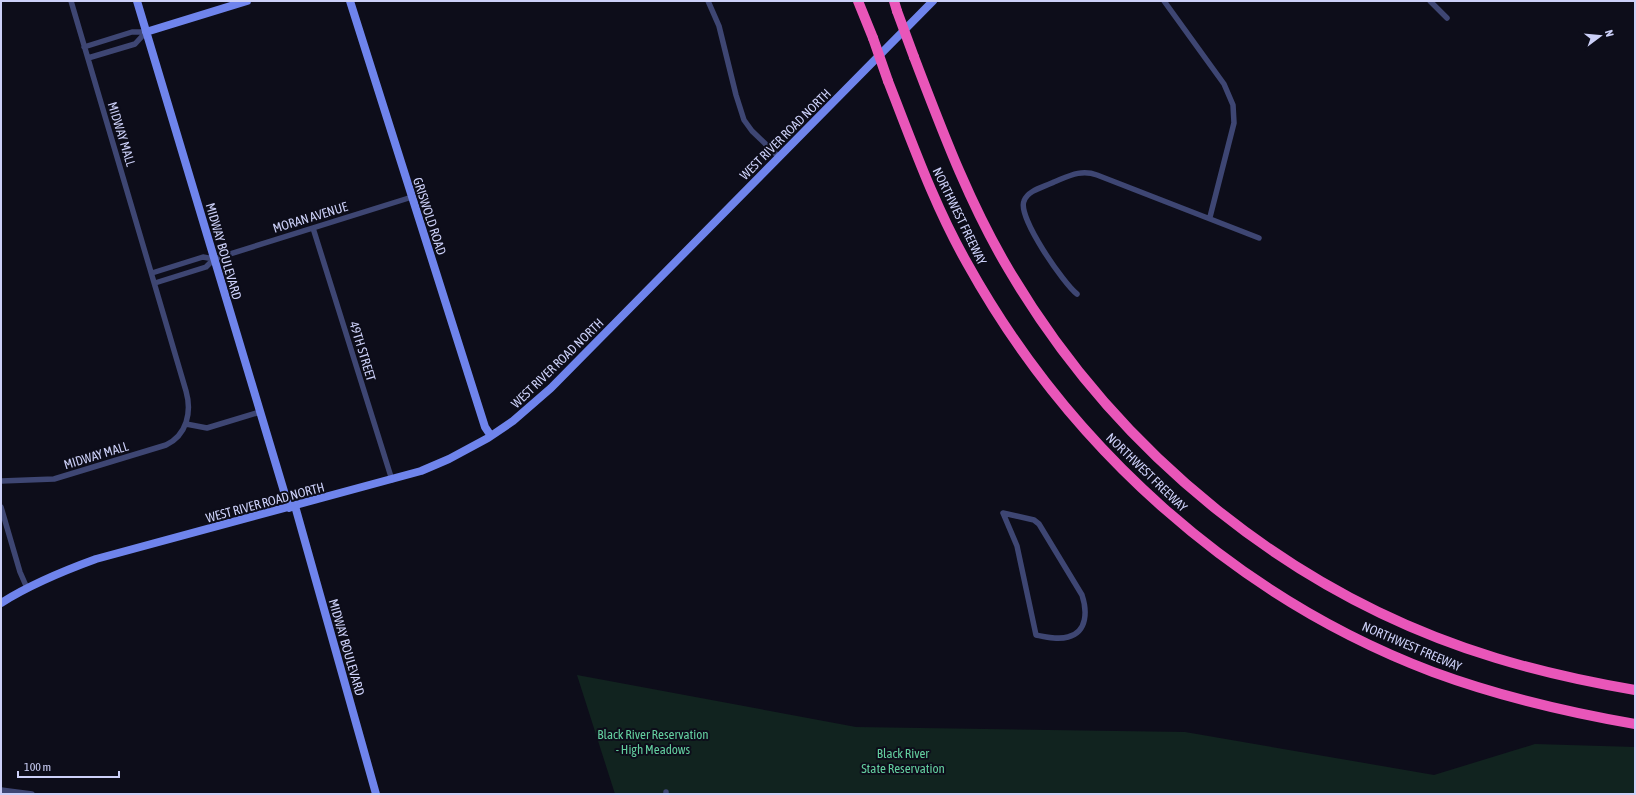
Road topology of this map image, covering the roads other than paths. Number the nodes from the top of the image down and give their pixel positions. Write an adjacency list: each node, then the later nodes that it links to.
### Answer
1 (71, 1): 13 (street, MIDWAY MALL)
2 (137, 1): 12 (street, MIDWAY BOULEVARD)
3 (350, 1): 16 (street, GRISWOLD ROAD)
4 (708, 1): 15 (street)
5 (858, 1): 35 (highway, NORTHWEST FREEWAY, bridge)
6 (933, 1): 15 (street, WEST RIVER ROAD NORTH)
7 (1164, 1): 17 (street)
8 (1430, 1): 11 (street)
9 (243, 2): 12 (street)
10 (898, 5): 34 (highway, NORTHWEST FREEWAY)
11 (1447, 18)
12 (146, 32): 13 (street); 14 (street); 20 (street, MIDWAY BOULEVARD)
13 (84, 47): 14 (street, MIDWAY MALL)
14 (88, 58): 21 (street, MIDWAY MALL)
15 (779, 157): 26 (street, WEST RIVER ROAD NORTH)
16 (412, 197): 18 (street, MORAN AVENUE); 26 (street, GRISWOLD ROAD)
17 (1210, 217): 19 (street); 23 (street)
18 (313, 228): 20 (street, MORAN AVENUE); 27 (street, 49TH STREET)
19 (1259, 238)
20 (214, 259): 21 (street, MORAN AVENUE); 22 (street, MORAN AVENUE); 24 (street, MIDWAY BOULEVARD)
21 (152, 273): 22 (street, MIDWAY MALL)
22 (155, 283): 25 (street)
23 (1077, 294)
24 (260, 412): 25 (street); 29 (street, MIDWAY BOULEVARD)
25 (186, 424): 28 (street, MIDWAY MALL)
26 (491, 436): 27 (street, WEST RIVER ROAD NORTH)
27 (392, 480): 29 (street, WEST RIVER ROAD NORTH)
28 (1, 481)
29 (292, 507): 32 (street, WEST RIVER ROAD NORTH); 38 (street, MIDWAY BOULEVARD)
30 (1, 508): 32 (street)
31 (1012, 530): 31 (street)
32 (27, 588): 33 (street, WEST RIVER ROAD NORTH)
33 (1, 602)
34 (1635, 690)
35 (1635, 724)
36 (1, 790): 37 (street)
37 (32, 794)
38 (376, 794)

